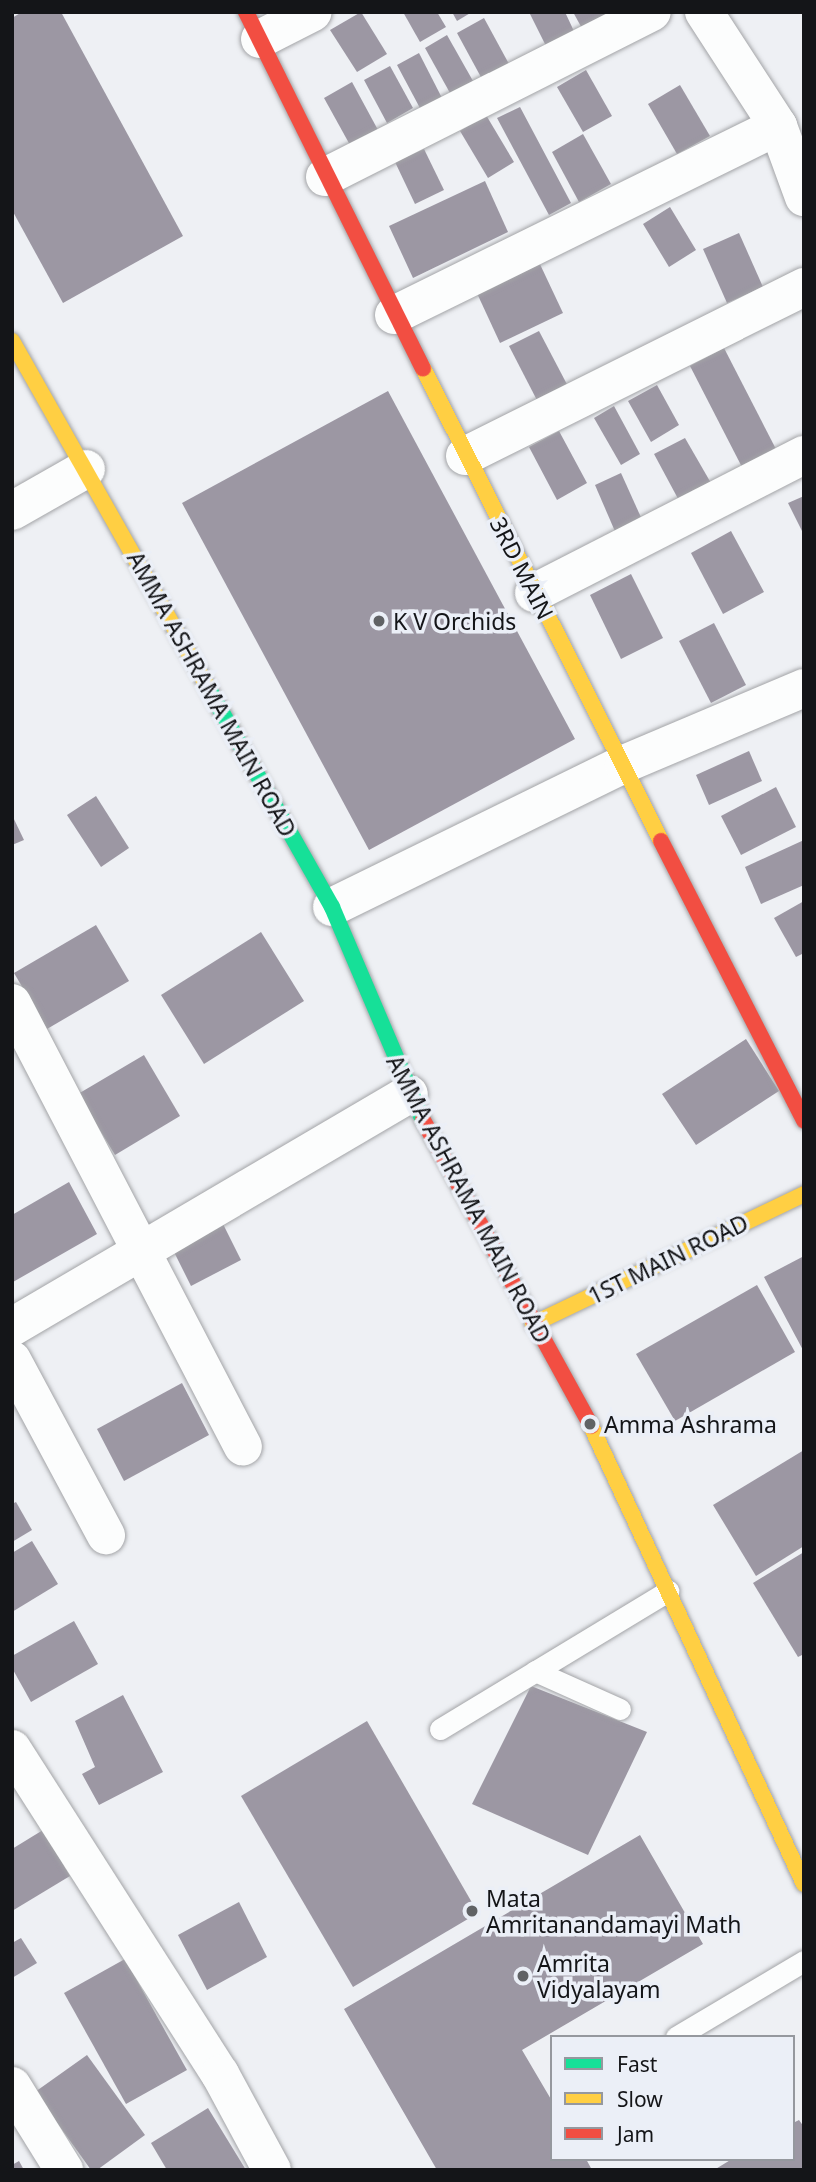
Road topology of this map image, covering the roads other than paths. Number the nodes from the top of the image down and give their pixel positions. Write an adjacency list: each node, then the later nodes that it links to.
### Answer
1 (313, 12): 4 (street)
2 (652, 12): 6 (street)
3 (704, 12): 5 (street)
4 (253, 26): 6 (street, 3RD MAIN)
5 (778, 126): 7 (street); 9 (street)
6 (324, 177): 9 (street, 3RD MAIN)
7 (804, 197)
8 (804, 287): 12 (street)
9 (394, 315): 12 (street, 3RD MAIN)
10 (12, 341): 13 (street, AMMA ASHRAMA MAIN ROAD)
11 (804, 455): 15 (street)
12 (465, 456): 15 (street, 3RD MAIN)
13 (86, 469): 14 (street); 18 (street, AMMA ASHRAMA MAIN ROAD)
14 (12, 511)
15 (534, 593): 17 (street, 3RD MAIN)
16 (804, 688): 17 (street)
17 (624, 764): 18 (street); 21 (street, 3RD MAIN)
18 (332, 907): 20 (street, AMMA ASHRAMA MAIN ROAD)
19 (12, 1003): 23 (street)
20 (409, 1094): 23 (street); 24 (street, AMMA ASHRAMA MAIN ROAD)
21 (804, 1120)
22 (804, 1194): 24 (street, 1ST MAIN ROAD)
23 (143, 1251): 25 (street); 27 (street)
24 (533, 1324): 29 (street, AMMA ASHRAMA MAIN ROAD)
25 (12, 1327)
26 (12, 1360): 28 (street)
27 (243, 1446)
28 (106, 1535)
29 (668, 1591): 30 (lane); 34 (street, AMMA ASHRAMA MAIN ROAD)
30 (535, 1671): 31 (lane); 32 (lane)
31 (620, 1709)
32 (440, 1729)
33 (12, 1749): 39 (street)
34 (804, 1884)
35 (804, 1961): 36 (lane)
36 (679, 2035)
37 (17, 2102): 38 (street)
38 (64, 2170)
39 (272, 2170)

